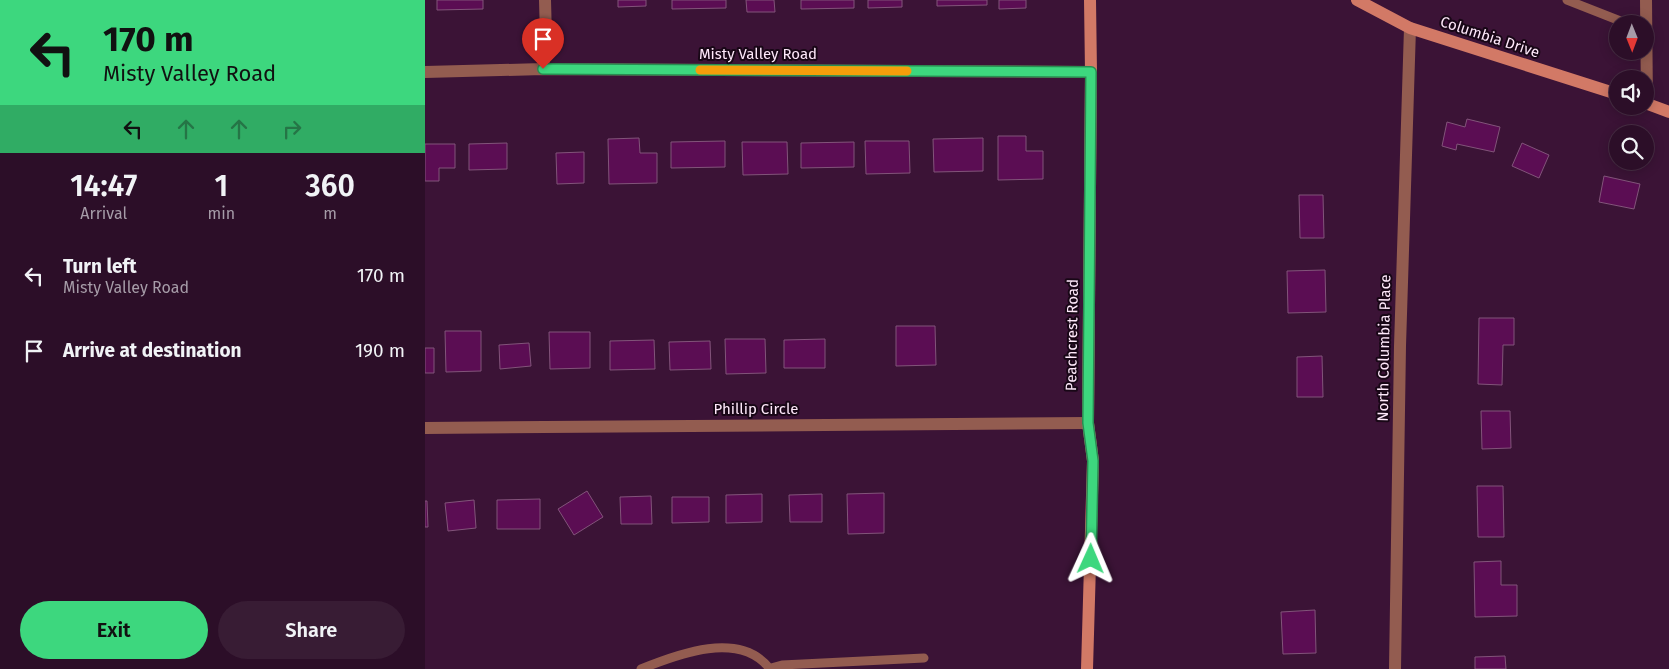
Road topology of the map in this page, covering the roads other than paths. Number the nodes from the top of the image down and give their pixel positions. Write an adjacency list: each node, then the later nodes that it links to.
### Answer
1 (545, 0): 9 (street)
2 (1090, 0): 11 (street, Peachcrest Road)
3 (1357, 0): 8 (street, Columbia Drive)
4 (1567, 0): 7 (lane)
5 (1646, 0): 6 (street)
6 (1646, 15)
7 (1609, 17)
8 (1410, 28): 12 (street, Columbia Drive); 21 (street, North Columbia Place)
9 (543, 69): 10 (street, Misty Valley Road); 11 (street, Misty Valley Road)
10 (425, 72)
11 (1091, 72): 15 (street, Peachcrest Road)
12 (1609, 91)
13 (1654, 106): 14 (street)
14 (1669, 112)
15 (1088, 423): 16 (street, Phillip Circle); 20 (street, Peachcrest Road)
16 (425, 428)
17 (924, 658): 19 (lane)
18 (641, 669): 19 (lane)
19 (770, 669)
20 (1087, 669)
21 (1395, 669)

